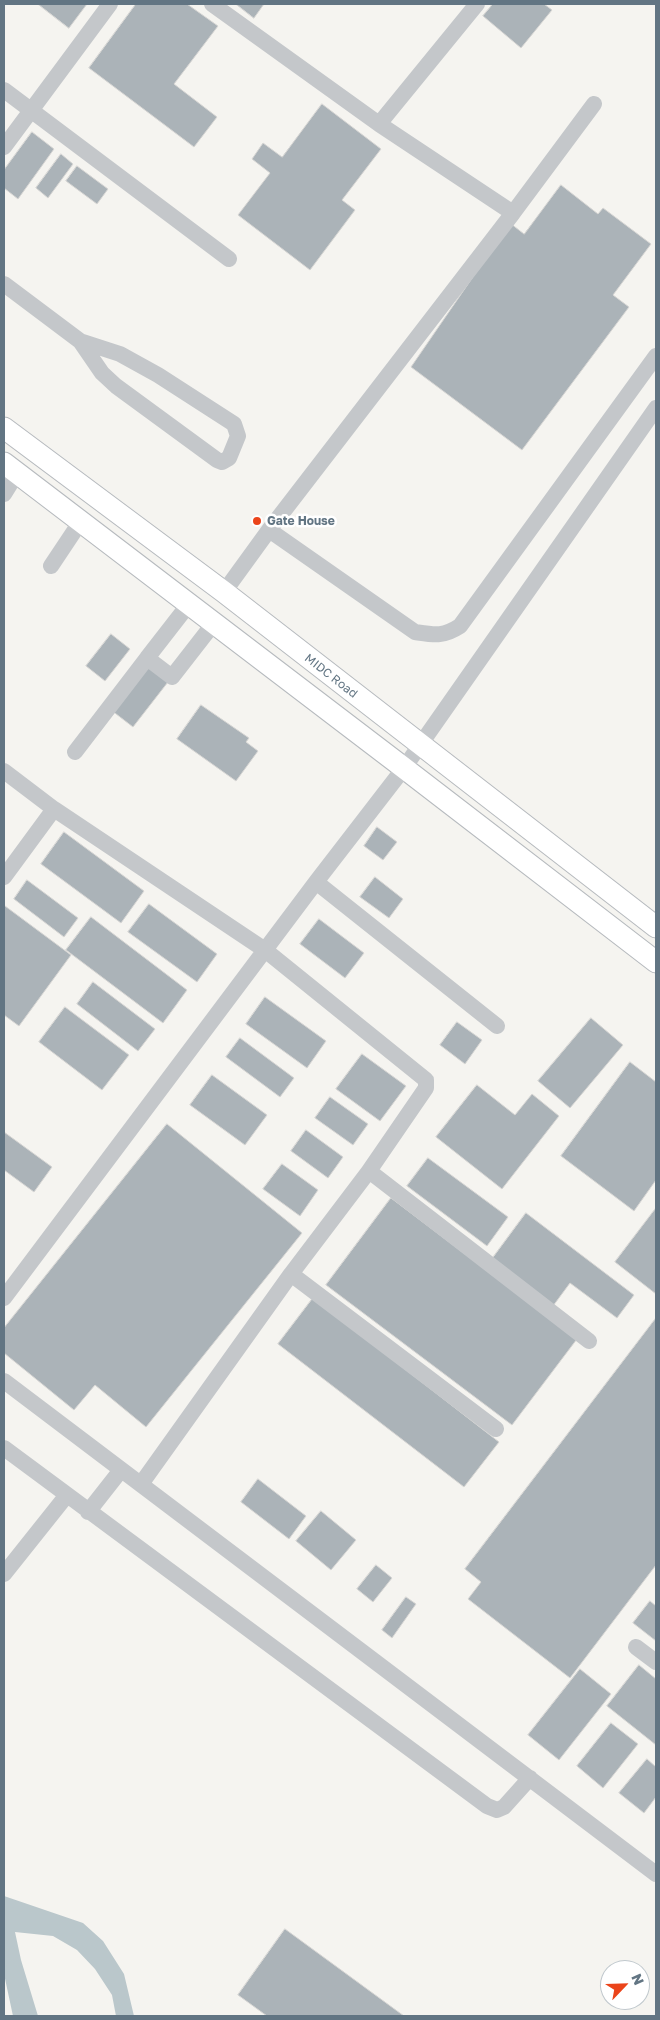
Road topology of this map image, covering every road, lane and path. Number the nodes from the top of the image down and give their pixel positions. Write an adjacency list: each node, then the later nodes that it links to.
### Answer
1 (110, 4): 6 (street)
2 (212, 4): 7 (street)
3 (477, 4): 7 (street)
4 (4, 90): 6 (street)
5 (594, 104): 9 (street)
6 (31, 110): 8 (street); 10 (street)
7 (379, 124): 9 (street)
8 (4, 147)
9 (513, 213): 19 (street)
10 (229, 259)
11 (4, 284): 12 (street)
12 (80, 341): 12 (street)
13 (656, 356): 19 (street)
14 (656, 408): 25 (street)
15 (4, 428): 21 (main road, MIDC Road)
16 (10, 468): 17 (street); 18 (main road)
17 (4, 494)
18 (81, 521): 20 (street); 22 (main road)
19 (269, 530): 21 (street)
20 (51, 566)
21 (224, 592): 25 (main road, MIDC Road)
22 (189, 604): 23 (main road); 24 (street)
23 (214, 623): 24 (street); 27 (main road)
24 (148, 658): 26 (street)
25 (420, 745): 27 (street); 32 (main road, MIDC Road)
26 (75, 752)
27 (404, 768): 31 (street); 34 (main road)
28 (4, 771): 29 (street)
29 (54, 809): 30 (street); 33 (street)
30 (4, 876)
31 (316, 882): 33 (street); 35 (street)
32 (656, 927)
33 (265, 950): 36 (street); 38 (street)
34 (656, 962)
35 (497, 1026)
36 (369, 1171): 37 (street); 39 (street)
37 (291, 1274): 41 (street); 44 (street)
38 (4, 1298)
39 (589, 1341)
40 (4, 1381): 43 (street)
41 (496, 1429)
42 (4, 1448): 45 (street)
43 (121, 1470): 44 (street); 46 (street)
44 (141, 1484): 50 (street)
45 (67, 1495): 46 (street); 47 (street)
46 (88, 1512): 50 (street)
47 (4, 1574)
48 (636, 1646): 49 (street)
49 (656, 1662)
50 (530, 1778): 51 (street)
51 (656, 1874)

